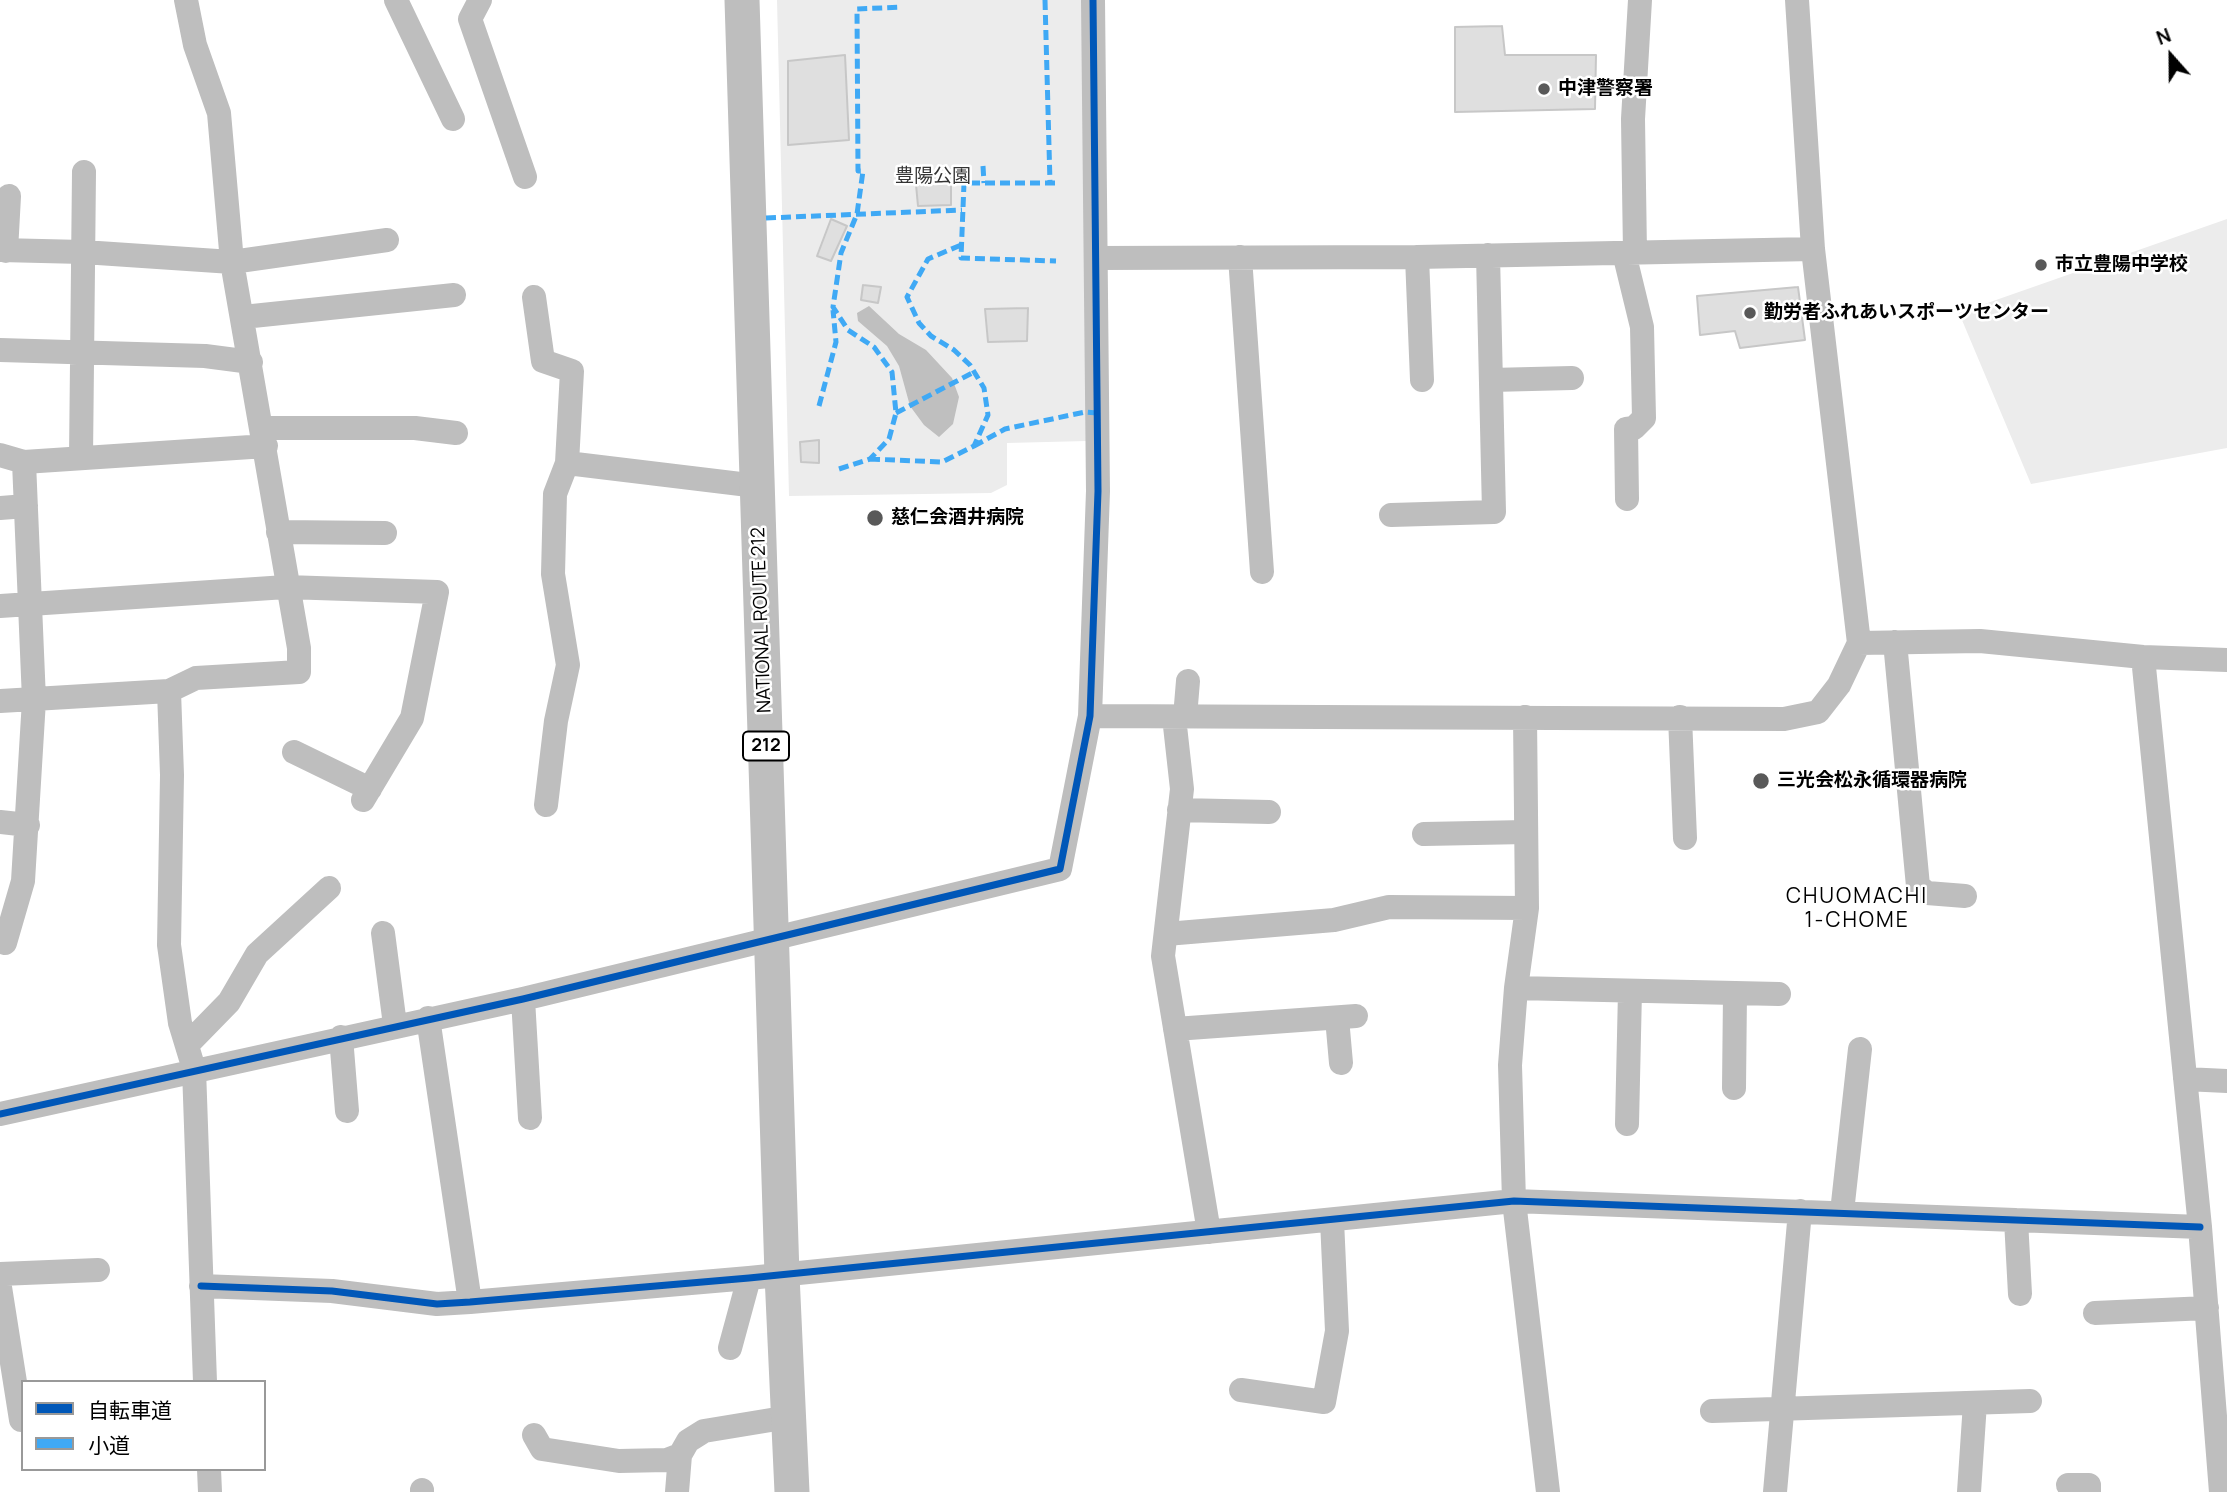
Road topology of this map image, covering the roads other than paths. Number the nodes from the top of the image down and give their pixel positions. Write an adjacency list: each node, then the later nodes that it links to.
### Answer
1 (186, 0): 21 (street)
2 (396, 0): 8 (street)
3 (481, 0): 10 (street)
4 (742, 0): 37 (highway, NATIONAL ROUTE 212 / 212)
5 (1093, 0): 20 (street)
6 (1640, 0): 16 (street)
7 (1797, 0): 13 (street)
8 (453, 119)
9 (84, 172): 15 (street)
10 (525, 177)
11 (9, 196): 14 (street)
12 (387, 240): 21 (street)
13 (1813, 249): 16 (street); 49 (street)
14 (3, 250): 15 (street)
15 (83, 252): 21 (street); 26 (street)
16 (1629, 253): 17 (street); 38 (street)
17 (1488, 255): 19 (street); 30 (street)
18 (1240, 257): 19 (street); 20 (street); 44 (street)
19 (1417, 257): 29 (street)
20 (1097, 258): 56 (street)
21 (232, 262): 24 (street)
22 (454, 295): 24 (street)
23 (534, 297): 36 (street)
24 (243, 317): 27 (street)
25 (0, 350): 26 (street)
26 (83, 353): 27 (street); 34 (street)
27 (251, 362): 32 (street)
28 (1572, 377): 30 (street)
29 (1422, 380)
30 (1491, 380): 41 (street)
31 (456, 433): 32 (street)
32 (265, 437): 34 (street); 42 (street)
33 (0, 455): 35 (street)
34 (82, 458): 35 (street)
35 (24, 462): 39 (street)
36 (567, 463): 37 (street); 61 (street)
37 (757, 486): 75 (highway, NATIONAL ROUTE 212 / 212)
38 (1627, 499)
39 (26, 506): 40 (street); 47 (street)
40 (0, 508)
41 (1391, 515)
42 (278, 532): 43 (street); 45 (street)
43 (385, 533)
44 (1262, 572)
45 (286, 587): 47 (street); 53 (street); 60 (street)
46 (0, 606): 47 (street)
47 (30, 606): 54 (street)
48 (1895, 642): 49 (street); 50 (street); 71 (street)
49 (1859, 643): 59 (street)
50 (2143, 657): 51 (street); 90 (street)
51 (2227, 660)
52 (1188, 681): 57 (street)
53 (169, 691): 54 (street); 86 (street)
54 (34, 700): 55 (street); 65 (street)
55 (0, 701)
56 (1090, 716): 57 (street); 75 (street)
57 (1180, 717): 58 (street); 62 (street)
58 (1525, 717): 59 (street); 66 (street)
59 (1680, 717): 68 (street)
60 (294, 752)
61 (546, 805)
62 (1179, 810): 63 (street); 74 (street)
63 (1269, 812)
64 (0, 822): 65 (street)
65 (28, 825): 69 (street)
66 (1526, 832): 67 (street); 72 (street)
67 (1424, 834)
68 (1685, 838)
69 (11, 880): 76 (street)
70 (329, 888): 86 (street)
71 (1965, 896)
72 (1527, 908): 74 (street); 77 (street)
73 (383, 933): 83 (street)
74 (1166, 934): 84 (street)
75 (772, 940): 81 (street); 106 (highway, NATIONAL ROUTE 212 / 212)
76 (5, 943)
77 (1516, 988): 78 (street); 97 (street)
78 (1630, 991): 79 (street); 96 (street)
79 (1735, 993): 80 (street); 92 (street)
80 (1779, 994)
81 (523, 999): 82 (street); 95 (street)
82 (428, 1018): 83 (street); 110 (street)
83 (395, 1025): 85 (street)
84 (1175, 1029): 88 (street); 103 (street)
85 (341, 1037): 89 (street); 93 (street)
86 (187, 1045): 89 (street)
87 (1860, 1049): 99 (street)
88 (1341, 1063)
89 (194, 1069): 94 (street); 107 (street)
90 (2185, 1079): 91 (street); 102 (street)
91 (2227, 1081)
92 (1734, 1088)
93 (347, 1111)
94 (0, 1114)
95 (530, 1118)
96 (1627, 1124)
97 (1514, 1201): 98 (street); 100 (street); 128 (street)
98 (1800, 1210): 99 (street); 118 (street)
99 (1843, 1212): 101 (street)
100 (1332, 1220): 103 (street); 115 (street)
101 (2016, 1220): 102 (street); 109 (street)
102 (2200, 1227): 111 (street)
103 (1209, 1232): 106 (street)
104 (98, 1270): 105 (street)
105 (0, 1274)
106 (766, 1277): 110 (street); 113 (street); 120 (highway, NATIONAL ROUTE 212 / 212)
107 (201, 1286): 110 (street); 114 (street)
108 (0, 1287): 121 (street)
109 (2020, 1294)
110 (470, 1302)
111 (2207, 1308): 112 (street); 131 (street)
112 (2095, 1313)
113 (730, 1348)
114 (205, 1380)
115 (1241, 1391)
116 (2030, 1401): 117 (street)
117 (1975, 1403): 118 (street); 130 (street)
118 (1783, 1409): 119 (street); 129 (street)
119 (1712, 1411)
120 (789, 1417): 123 (street); 127 (highway, NATIONAL ROUTE 212 / 212)
121 (21, 1420)
122 (534, 1435): 123 (street)
123 (680, 1455): 126 (street)
124 (209, 1471): 125 (street)
125 (210, 1492)
126 (677, 1492)
127 (792, 1492)
128 (1548, 1492)
129 (1775, 1492)
130 (1969, 1492)
131 (2221, 1492)

